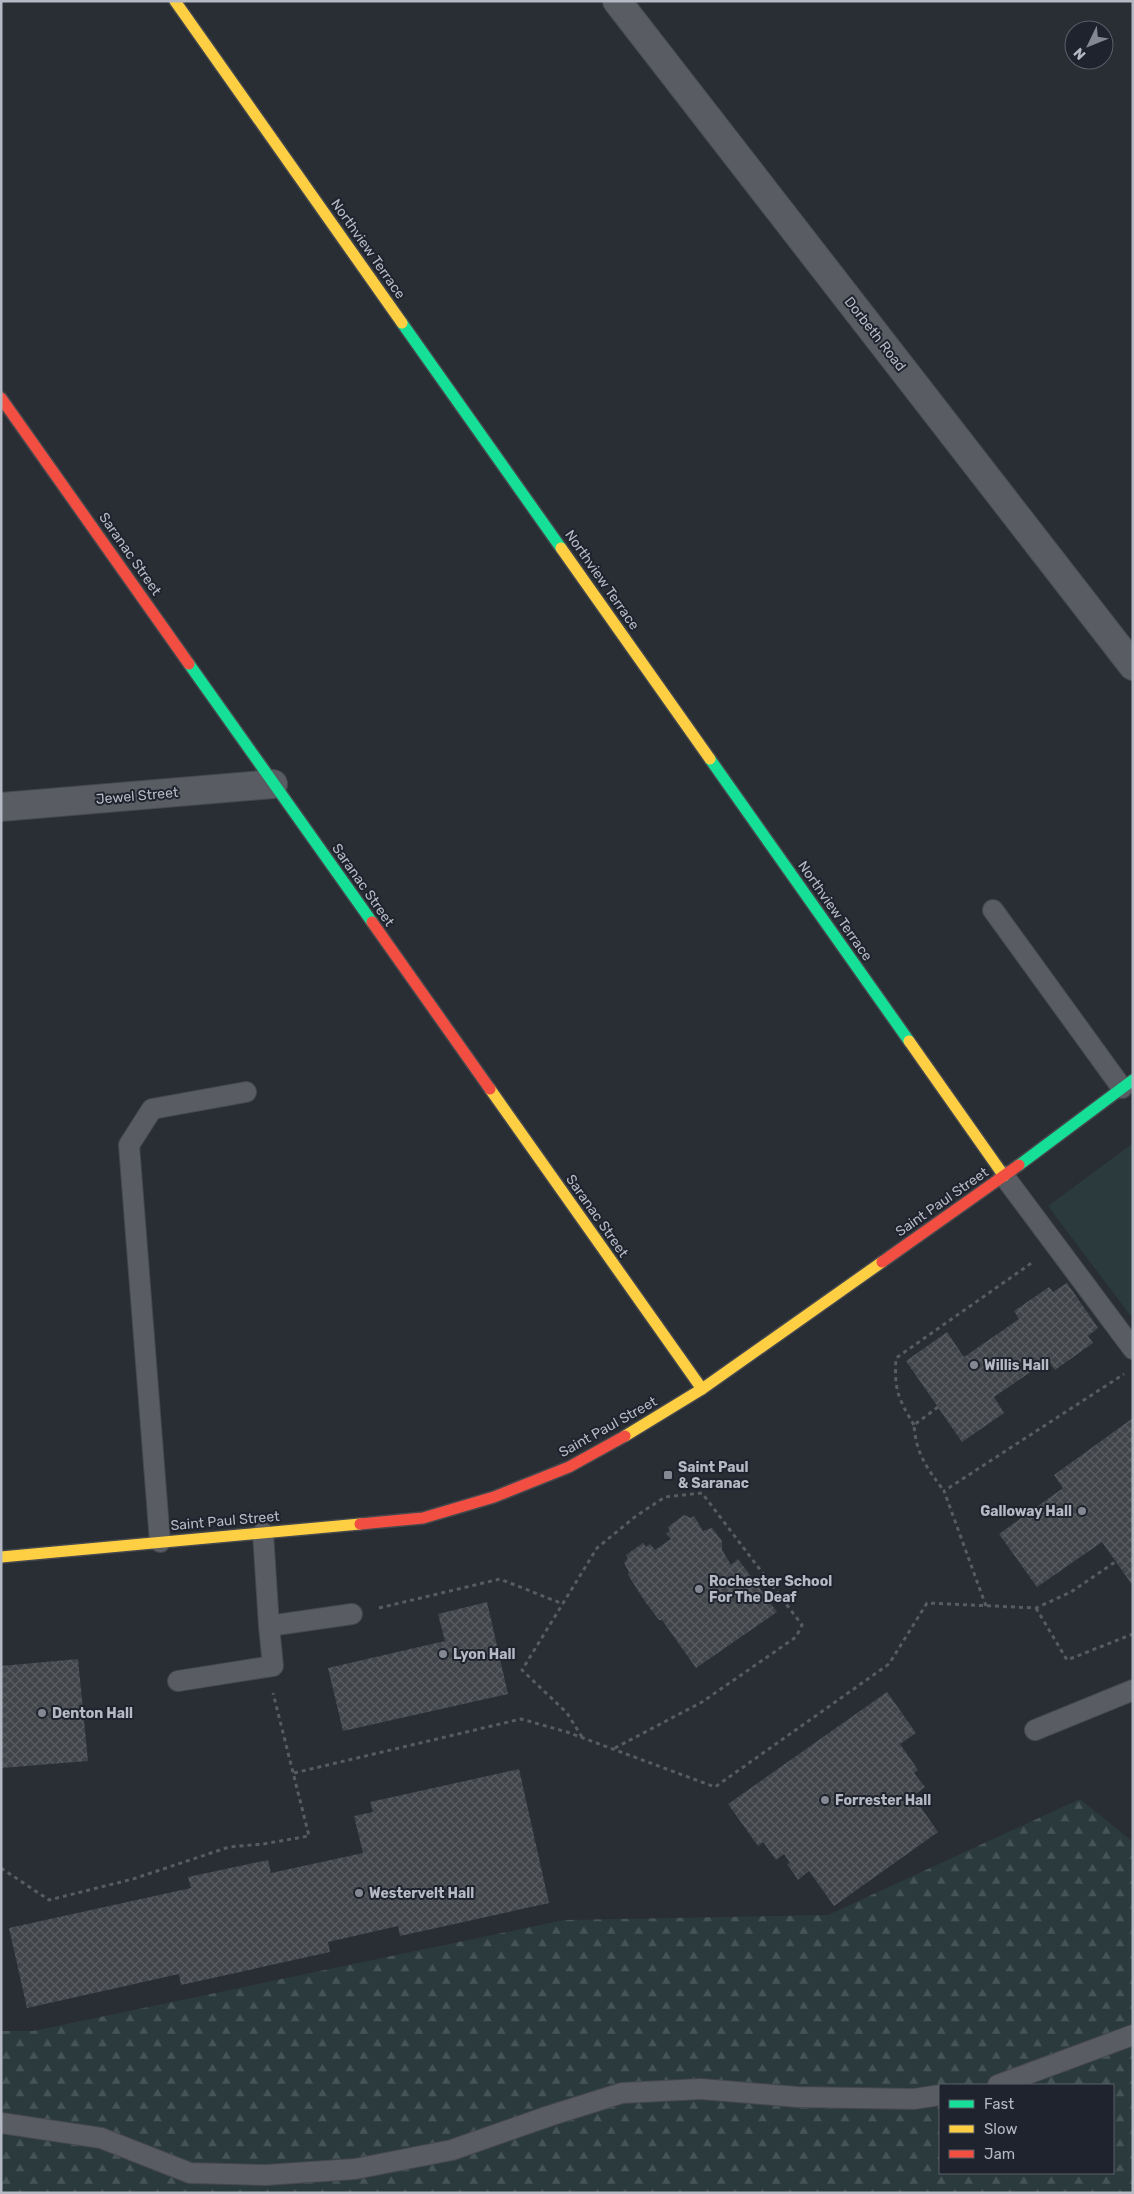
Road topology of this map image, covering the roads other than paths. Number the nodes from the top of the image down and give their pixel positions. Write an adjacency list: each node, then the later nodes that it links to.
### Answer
1 (175, 1): 10 (street, Northview Terrace)
2 (617, 1): 4 (street, Dorbeth Road)
3 (1, 398): 5 (street, Saranac Street)
4 (1133, 666)
5 (273, 784): 6 (street, Jewel Street); 12 (street, Saranac Street)
6 (1, 807)
7 (993, 910): 8 (lane)
8 (1127, 1084): 10 (street, Saint Paul Street)
9 (246, 1092): 14 (lane)
10 (1004, 1176): 11 (lane); 12 (street, Saint Paul Street)
11 (1133, 1349)
12 (702, 1389): 13 (street, Saint Paul Street)
13 (263, 1533): 14 (street, Saint Paul Street); 17 (lane)
14 (160, 1542): 15 (street, Saint Paul Street)
15 (1, 1557)
16 (352, 1614): 17 (lane)
17 (269, 1626): 18 (lane)
18 (178, 1681)
19 (1133, 1690): 20 (lane)
20 (1035, 1730)
21 (1133, 2035): 22 (lane)
22 (1001, 2084)
23 (939, 2095): 24 (lane)
24 (1, 2123)

